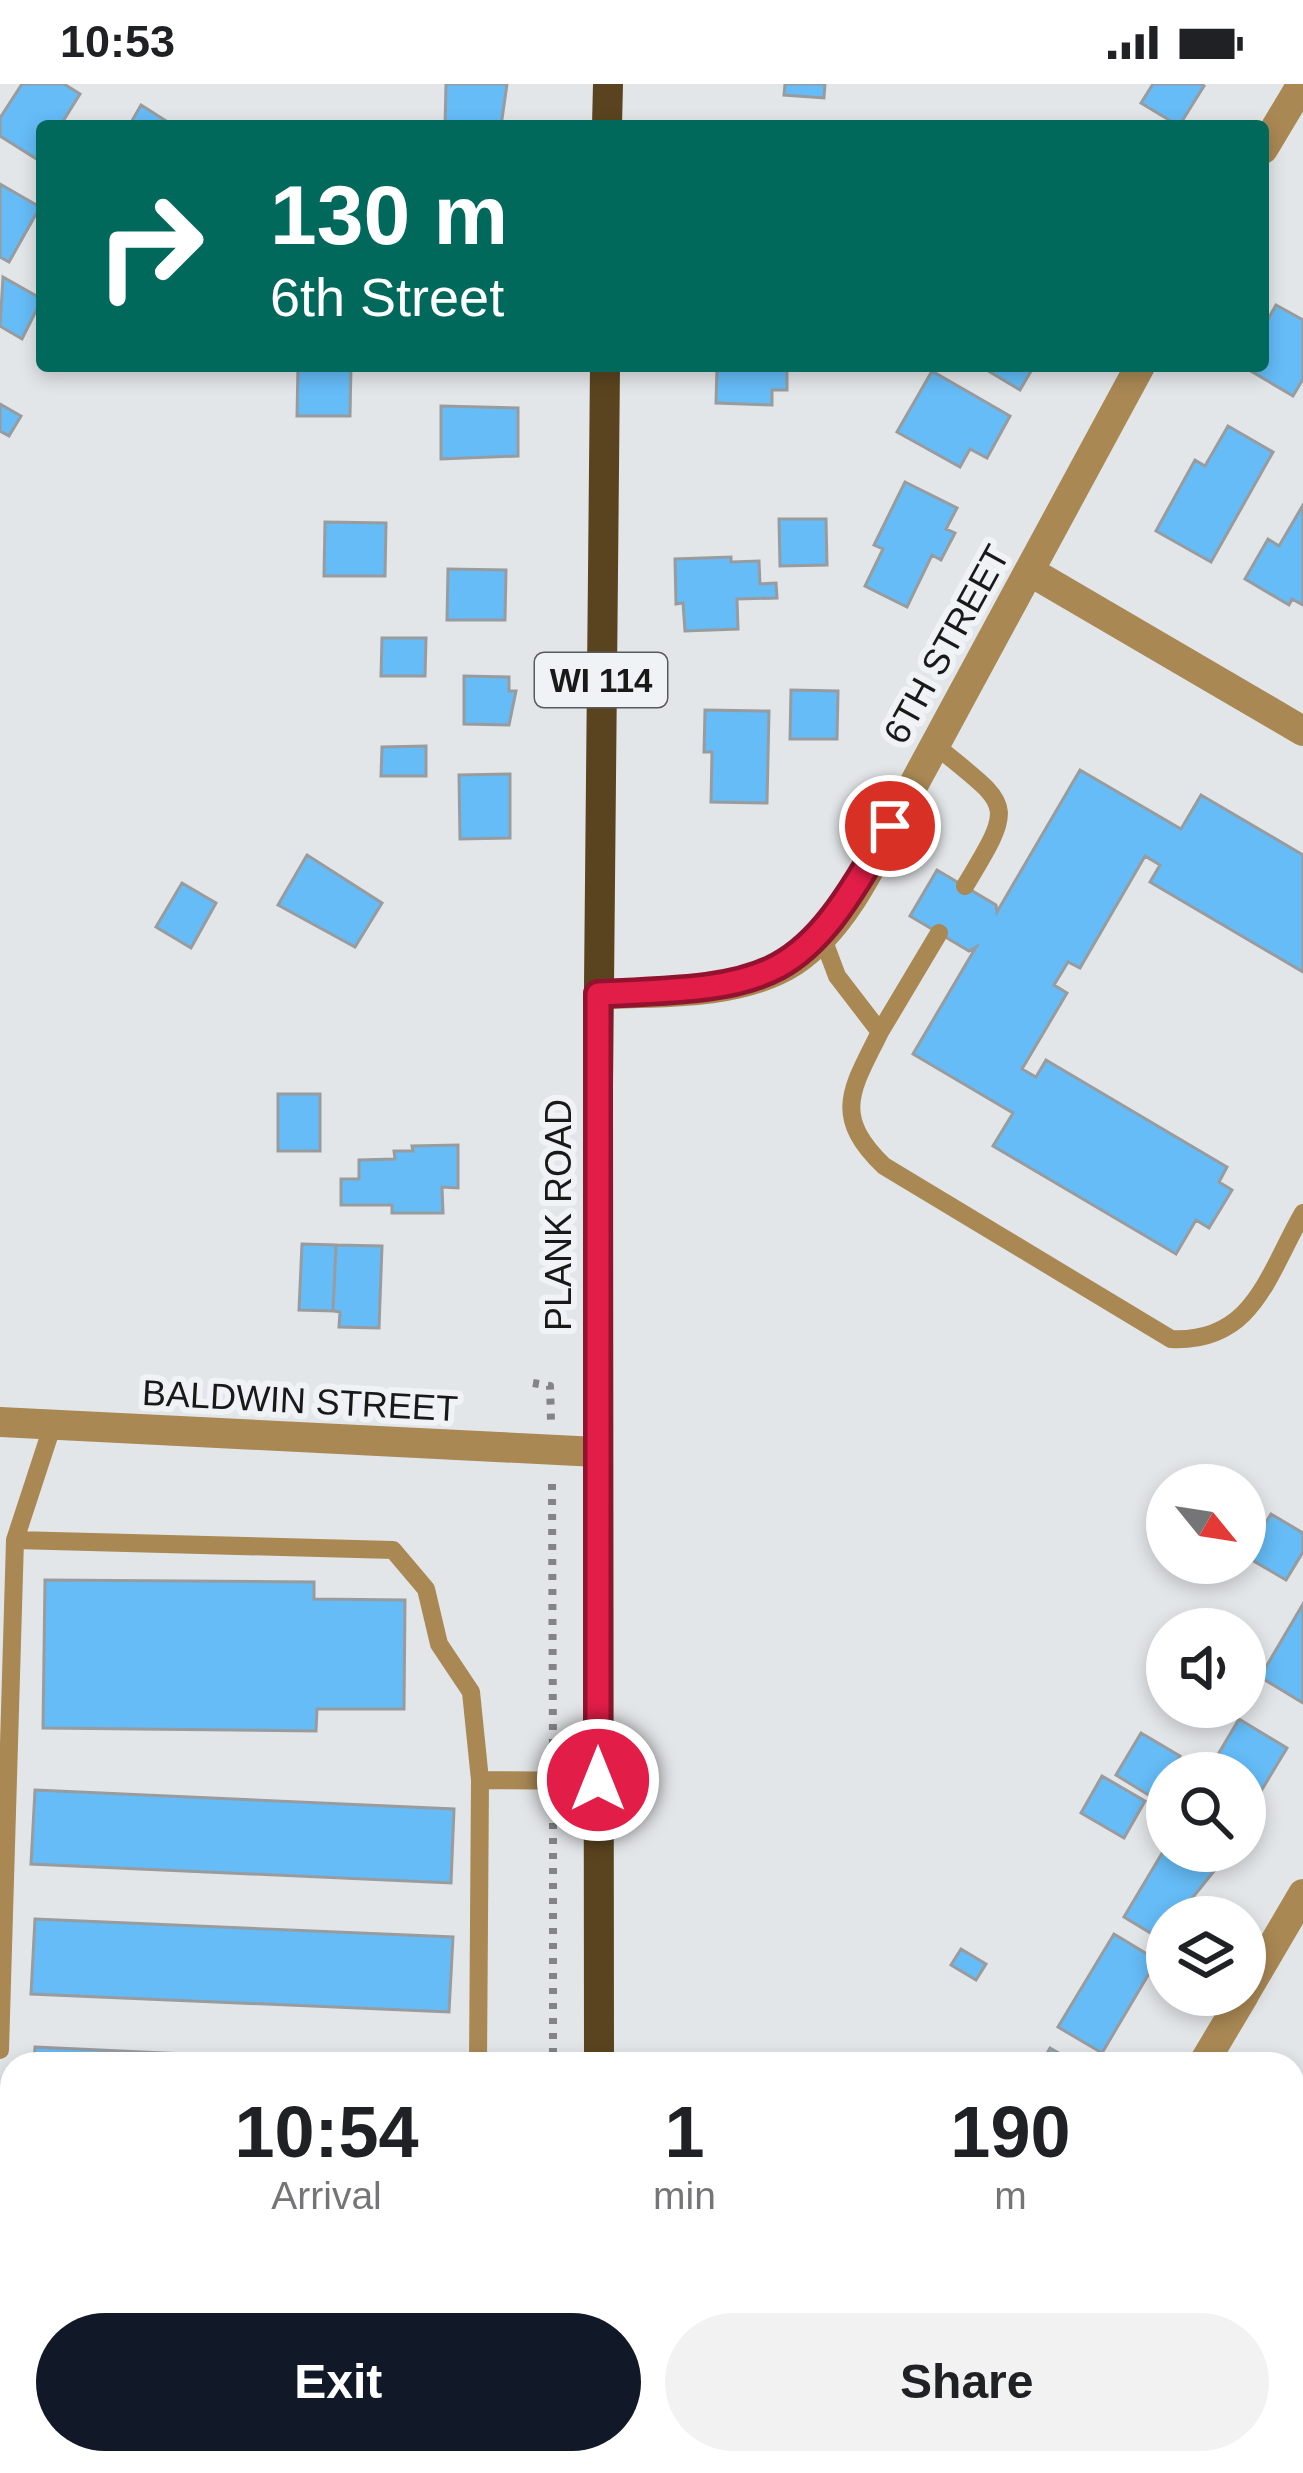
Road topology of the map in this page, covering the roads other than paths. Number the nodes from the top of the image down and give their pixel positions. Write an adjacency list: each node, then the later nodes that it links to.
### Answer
1 (608, 84): 3 (main road)
2 (1302, 84): 4 (street)
3 (607, 120)
4 (1269, 139)
5 (605, 372): 13 (main road, PLANK ROAD / WI 114)
6 (1137, 372): 7 (street, 6TH STREET)
7 (1031, 572): 8 (street); 9 (street, 6TH STREET)
8 (1303, 731)
9 (935, 745): 10 (lane); 12 (street, 6TH STREET)
10 (964, 886)
11 (939, 933): 14 (lane)
12 (822, 936): 13 (street, 6TH STREET); 14 (lane)
13 (598, 994): 18 (main road, PLANK ROAD / WI 114)
14 (880, 1032): 15 (lane)
15 (1303, 1214)
16 (0, 1423): 17 (street, BALDWIN STREET)
17 (52, 1427): 18 (street, BALDWIN STREET); 19 (lane)
18 (597, 1451): 21 (main road, PLANK ROAD / WI 114)
19 (15, 1540): 20 (lane); 25 (lane)
20 (480, 1780): 21 (lane); 26 (lane)
21 (598, 1780): 27 (main road, PLANK ROAD / WI 114)
22 (1303, 1894): 23 (street)
23 (1266, 1957)
24 (1231, 2016): 28 (street)
25 (0, 2050)
26 (478, 2052)
27 (599, 2052)
28 (1210, 2052)

